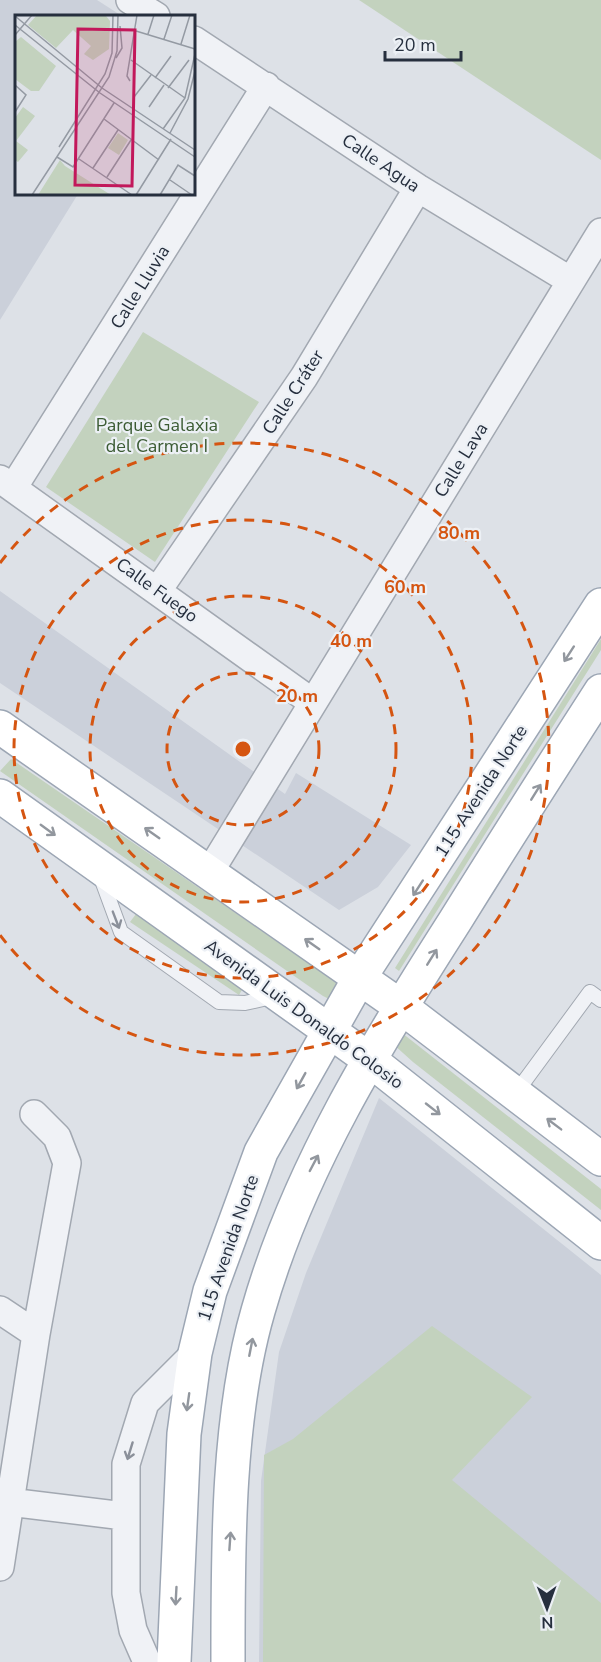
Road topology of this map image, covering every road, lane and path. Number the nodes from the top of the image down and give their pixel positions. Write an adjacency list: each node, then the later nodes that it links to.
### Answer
1 (130, 0): 2 (street)
2 (154, 15)
3 (195, 41): 4 (street, Calle Agua)
4 (266, 86): 5 (street, Calle Agua); 8 (street, Calle Lluvia)
5 (418, 188): 7 (street, Calle Agua); 9 (street, Calle Cráter)
6 (601, 232): 7 (street, Calle Lava)
7 (571, 281): 12 (street, Calle Lava)
8 (7, 484): 9 (street, Calle Fuego)
9 (158, 590): 12 (street, Calle Fuego)
10 (601, 605): 16 (main road, 115 Avenida Norte, one-way to 16)
11 (601, 691): 18 (main road, one-way to 11)
12 (312, 702): 15 (street, Calle Lava)
13 (0, 727): 15 (main road, one-way to 13)
14 (0, 796): 19 (main road, Avenida Luis Donaldo Colosio, one-way to 19)
15 (209, 873): 16 (main road, one-way to 15)
16 (360, 977): 18 (main road); 19 (main road, 115 Avenida Norte)
17 (601, 1000): 21 (lane)
18 (400, 1006): 20 (main road); 21 (main road)
19 (330, 1030): 20 (main road, Avenida Luis Donaldo Colosio); 27 (main road, 115 Avenida Norte, one-way to 27)
20 (370, 1060): 24 (main road, Avenida Luis Donaldo Colosio, one-way to 24); 33 (main road, one-way to 20)
21 (515, 1094): 23 (main road, one-way to 21)
22 (33, 1114): 26 (street)
23 (601, 1159)
24 (601, 1243)
25 (0, 1310): 26 (street)
26 (36, 1334): 28 (street)
27 (195, 1353): 29 (street, one-way to 29); 32 (main road, 115 Avenida Norte, one-way to 32)
28 (9, 1502): 29 (street); 30 (street)
29 (124, 1516): 31 (street)
30 (0, 1567)
31 (147, 1662)
32 (174, 1662)
33 (228, 1662)

